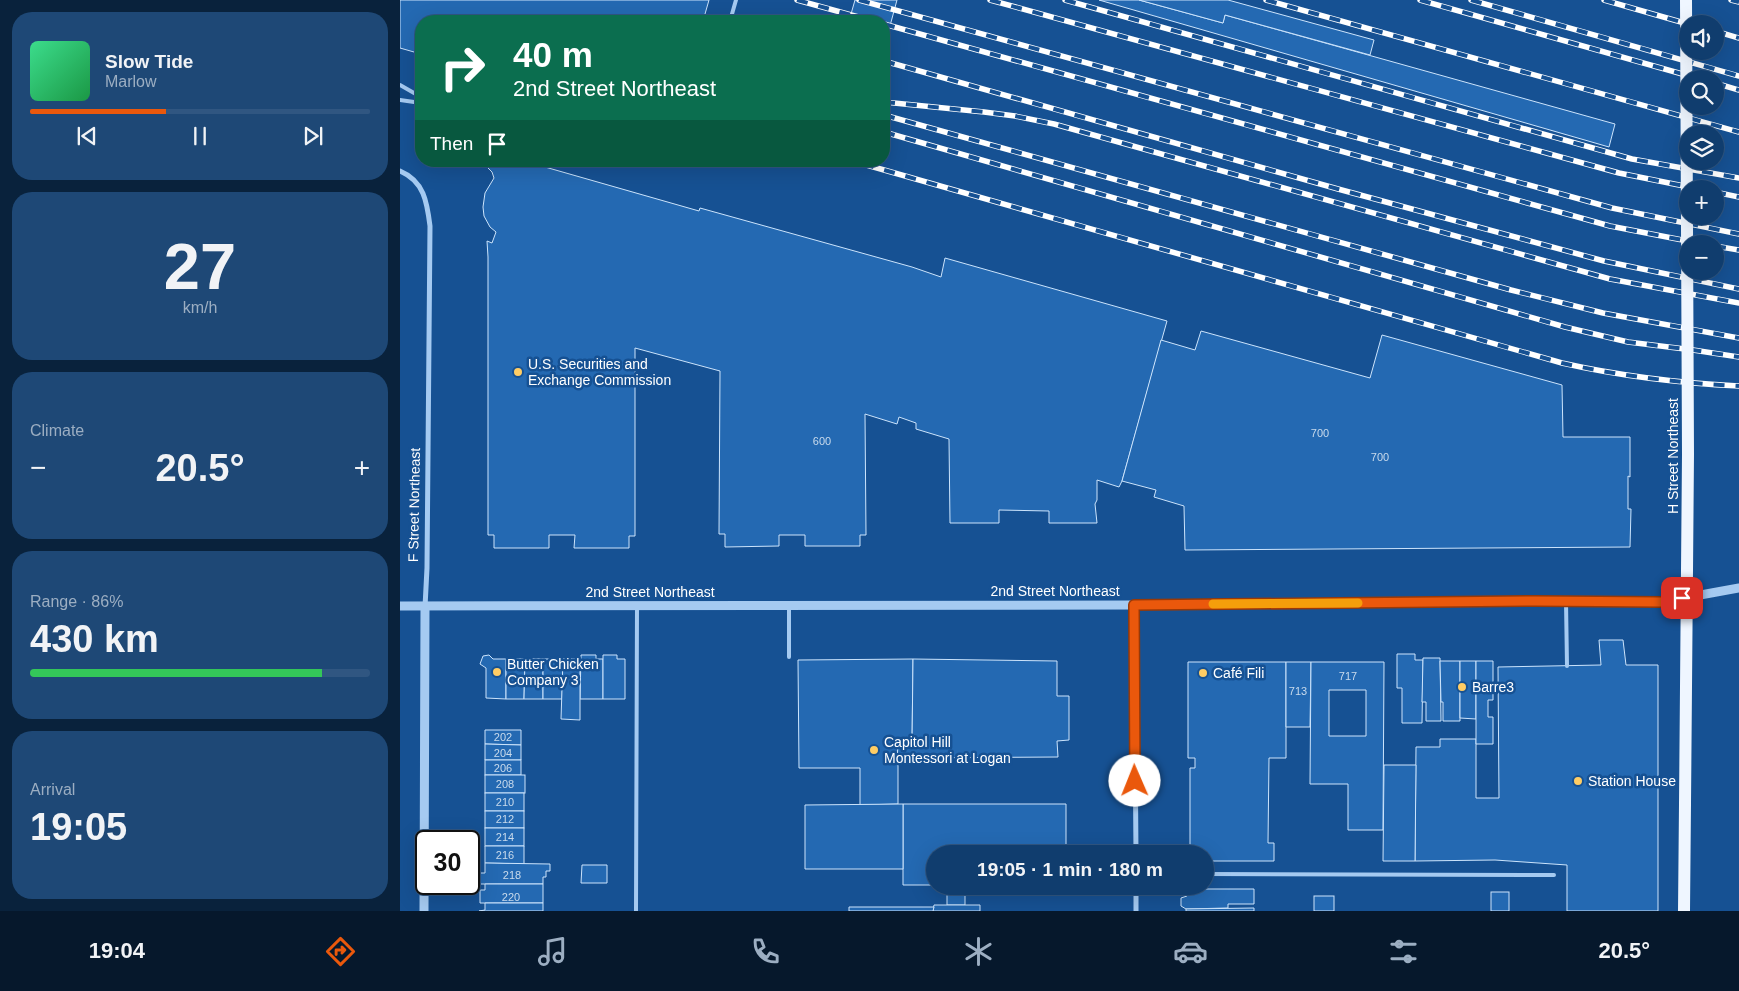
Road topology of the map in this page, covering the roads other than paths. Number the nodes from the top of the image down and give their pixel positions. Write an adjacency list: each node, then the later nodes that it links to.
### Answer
1 (736, 0): 3 (lane)
2 (1686, 0): 25 (main road, H Street Northeast, bridge)
3 (732, 15)
4 (400, 85): 5 (lane)
5 (415, 94)
6 (400, 100): 7 (lane)
7 (415, 102)
8 (400, 171): 13 (street, F Street Northeast)
9 (1739, 588): 10 (street, 2nd Street Northeast)
10 (1566, 601): 11 (street, 2nd Street Northeast); 17 (lane)
11 (1134, 605): 15 (street, 2nd Street Northeast); 18 (street)
12 (400, 606): 13 (street, 2nd Street Northeast)
13 (425, 606): 14 (street, 2nd Street Northeast); 22 (street, F Street Northeast)
14 (638, 606): 15 (street, 2nd Street Northeast); 23 (lane)
15 (789, 606): 16 (lane)
16 (789, 657)
17 (1567, 666)
18 (1136, 845)
19 (1214, 874): 20 (lane)
20 (1554, 875)
21 (1136, 895): 24 (street)
22 (424, 911)
23 (636, 911)
24 (1136, 911)
25 (1684, 911)

